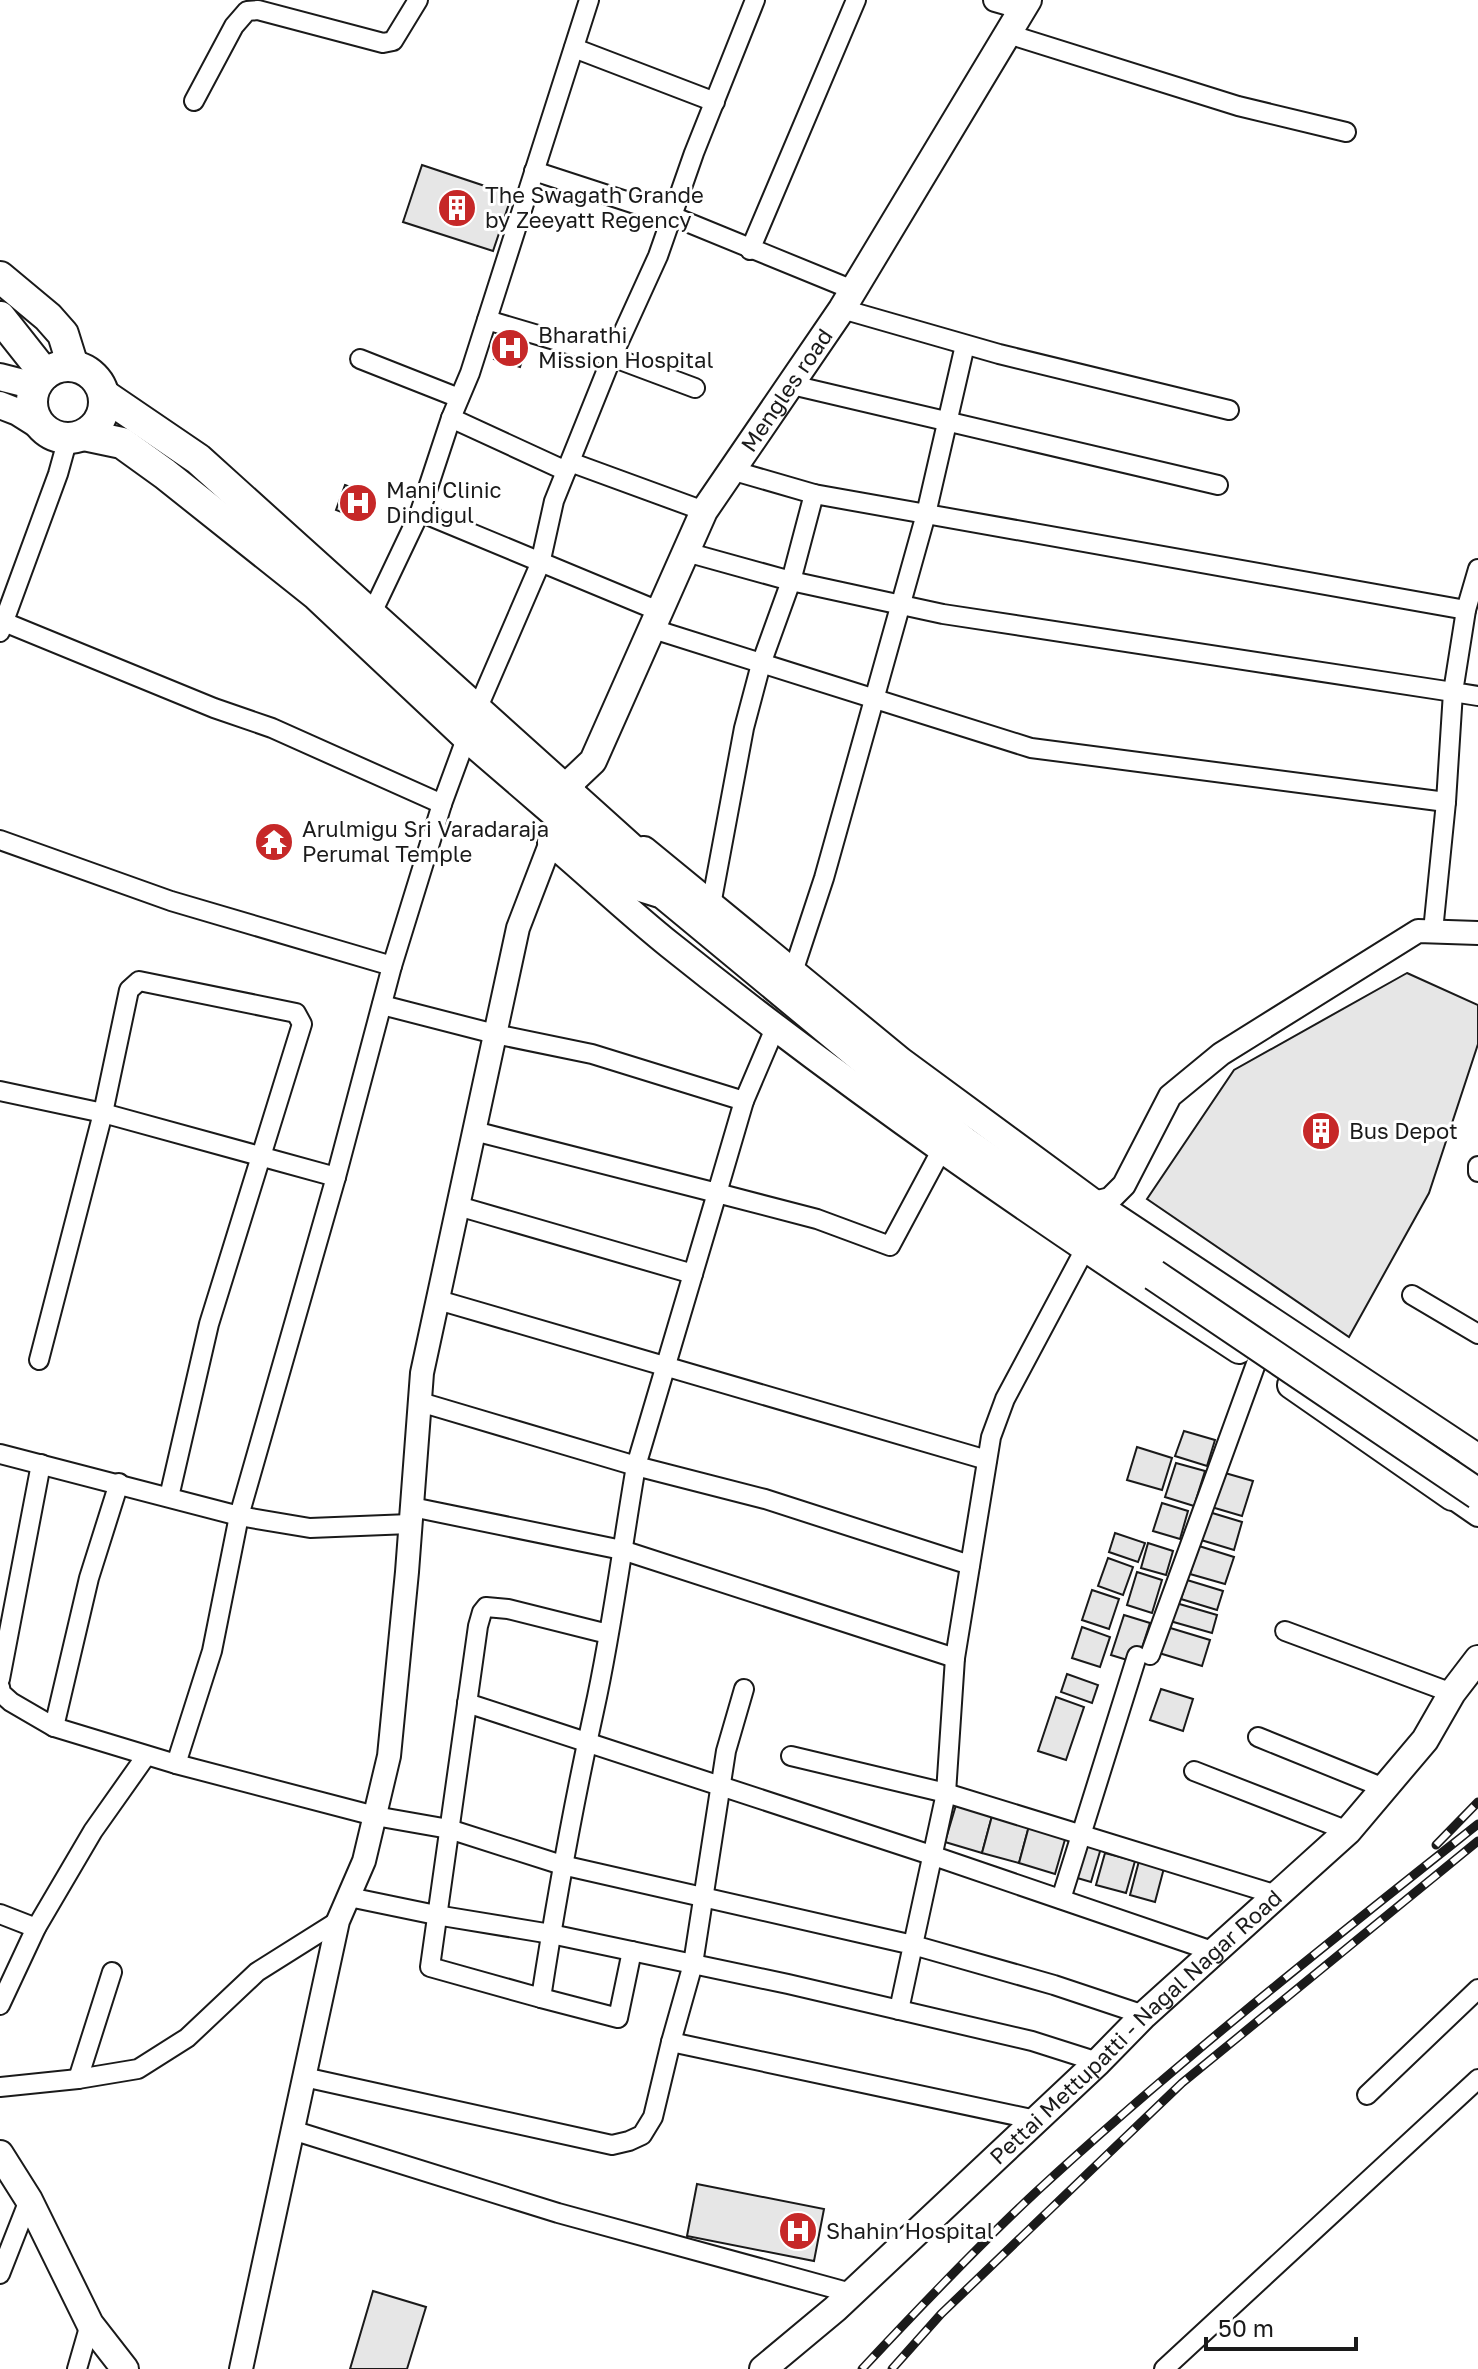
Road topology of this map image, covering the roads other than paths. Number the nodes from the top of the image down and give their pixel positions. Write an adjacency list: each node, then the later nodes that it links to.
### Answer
1 (418, 0): 9 (street)
2 (589, 0): 8 (street)
3 (755, 0): 10 (street)
4 (856, 0): 14 (street)
5 (995, 0): 6 (street)
6 (1026, 4): 7 (main road, Mengles road)
7 (1008, 34): 11 (street); 16 (main road, Mengles road)
8 (574, 48): 10 (street); 12 (street)
9 (194, 101)
10 (715, 102): 13 (street)
11 (1346, 132)
12 (534, 171): 13 (street); 18 (street)
13 (672, 216): 14 (street); 20 (street)
14 (750, 250): 16 (street)
15 (0, 277): 22 (highway)
16 (847, 299): 19 (street); 24 (main road, Mengles road)
17 (0, 317): 22 (highway)
18 (487, 320): 20 (street); 27 (street)
19 (965, 345): 29 (street); 31 (street)
20 (612, 357): 25 (street); 33 (street)
21 (360, 359): 27 (street)
22 (51, 375): 23 (main road); 26 (highway); 32 (highway)
23 (0, 377)
24 (792, 385): 31 (street); 34 (main road, Mengles road)
25 (695, 388)
26 (104, 395): 32 (highway); 46 (highway)
27 (459, 398): 30 (street)
28 (0, 405): 32 (main road)
29 (1229, 410)
30 (451, 418): 33 (street); 38 (street)
31 (949, 422): 35 (street); 39 (street)
32 (65, 434): 48 (street); 53 (highway)
33 (568, 466): 37 (street); 41 (street)
34 (731, 470): 36 (street); 37 (main road, Mengles road)
35 (1218, 485)
36 (814, 494): 39 (street); 43 (street)
37 (704, 511): 40 (main road, Mengles road)
38 (420, 512): 41 (street); 46 (street)
39 (926, 514): 44 (street); 45 (street)
40 (686, 552): 43 (street); 47 (main road, Mengles road)
41 (540, 564): 47 (street); 53 (street)
42 (1478, 569): 45 (street)
43 (791, 581): 44 (street); 49 (street)
44 (900, 604): 50 (street); 52 (street)
45 (1466, 610): 50 (street)
46 (371, 615): 53 (highway)
47 (657, 621): 49 (street); 56 (main road, Mengles road)
48 (2, 627): 55 (street)
49 (761, 664): 52 (street); 58 (street)
50 (1453, 692): 51 (street); 54 (street)
51 (1478, 696)
52 (873, 699): 54 (street); 62 (street)
53 (472, 724): 55 (street); 56 (highway)
54 (1446, 802): 59 (street)
55 (442, 804): 61 (street)
56 (564, 808): 58 (main road); 58 (highway); 64 (main road); 65 (street)
57 (0, 840): 61 (street)
58 (700, 909): 62 (main road); 93 (highway, bridge)
59 (1433, 931): 60 (street); 74 (street)
60 (1478, 933)
61 (392, 966): 63 (street)
62 (793, 972): 74 (main road)
63 (382, 1005): 65 (street); 72 (street)
64 (776, 1026): 67 (street); 70 (main road)
65 (495, 1034): 67 (street); 69 (street)
66 (0, 1091): 68 (street)
67 (744, 1101): 73 (street)
68 (103, 1113): 71 (street); 71 (street); 83 (street)
69 (474, 1131): 73 (street); 75 (street)
70 (942, 1149): 73 (street); 76 (main road)
71 (260, 1155): 72 (street); 94 (street)
72 (336, 1177): 96 (street)
73 (717, 1193): 77 (street)
74 (1094, 1203): 78 (main road)
75 (458, 1206): 77 (street); 80 (street)
76 (1085, 1249): 81 (main road); 89 (street)
77 (693, 1274): 85 (street)
78 (1203, 1275): 81 (main road); 88 (main road)
79 (1412, 1295): 82 (street)
80 (438, 1300): 85 (street); 86 (street)
81 (1179, 1311): 84 (main road)
82 (1478, 1334)
83 (39, 1360)
84 (1257, 1361): 93 (main road); 121 (street)
85 (664, 1366): 89 (street); 91 (street)
86 (420, 1402): 91 (street); 97 (street)
87 (0, 1454): 90 (street)
88 (1478, 1457): 93 (main road)
89 (987, 1460): 99 (street)
90 (41, 1464): 92 (street); 104 (street)
91 (636, 1466): 98 (street); 99 (street)
92 (119, 1483): 94 (street); 108 (street)
93 (1465, 1496): 95 (street)
94 (169, 1497): 96 (street)
95 (1478, 1515)
96 (239, 1516): 97 (street); 113 (street)
97 (411, 1516): 98 (street); 118 (street)
98 (622, 1550): 101 (street); 102 (street)
99 (970, 1565): 102 (street)
100 (1285, 1631): 106 (street)
101 (608, 1634): 107 (street); 110 (street)
102 (955, 1658): 117 (street)
103 (1478, 1659): 106 (main road, Pettai Mettupatti - Nagal Nagar Road)
104 (0, 1688): 108 (street)
105 (744, 1689): 115 (street)
106 (1452, 1693): 116 (main road, Pettai Mettupatti - Nagal Nagar Road)
107 (467, 1703): 110 (street); 119 (street)
108 (54, 1727): 111 (street)
109 (1258, 1737): 116 (street)
110 (586, 1742): 115 (street); 123 (street)
111 (146, 1756): 113 (street); 131 (street)
112 (791, 1756): 117 (street)
113 (176, 1764): 118 (street)
114 (1194, 1771): 120 (street)
115 (720, 1786): 122 (street); 124 (street)
116 (1384, 1788): 120 (main road, Pettai Mettupatti - Nagal Nagar Road)
117 (946, 1793): 121 (street); 122 (street)
118 (375, 1816): 119 (street); 126 (street)
119 (449, 1829): 123 (street); 129 (street)
120 (1348, 1831): 125 (main road, Pettai Mettupatti - Nagal Nagar Road)
121 (1080, 1835): 125 (street); 127 (street)
122 (931, 1855): 127 (street); 133 (street)
123 (562, 1865): 124 (street); 132 (street)
124 (704, 1895): 133 (street); 136 (street)
125 (1277, 1895): 135 (main road, Pettai Mettupatti - Nagal Nagar Road)
126 (349, 1897): 129 (street); 130 (street)
127 (1061, 1899): 135 (street)
128 (0, 1914): 131 (street)
129 (436, 1915): 132 (street); 139 (street)
130 (338, 1921): 145 (street); 146 (street)
131 (36, 1928): 140 (street)
132 (551, 1934): 134 (street); 139 (street)
133 (913, 1945): 141 (street); 142 (street)
134 (632, 1951): 136 (street); 139 (street)
135 (1215, 1952): 142 (main road, Pettai Mettupatti - Nagal Nagar Road)
136 (693, 1964): 141 (street); 143 (street)
137 (112, 1972): 146 (street)
138 (1478, 1989): 149 (street)
139 (541, 1998)
140 (0, 2005)
141 (899, 2010): 144 (street)
142 (1144, 2015): 144 (main road, Pettai Mettupatti - Nagal Nagar Road)
143 (671, 2042): 145 (street); 150 (street)
144 (1098, 2062): 150 (main road, Pettai Mettupatti - Nagal Nagar Road)
145 (304, 2077): 151 (street)
146 (78, 2079): 148 (street)
147 (1478, 2079): 161 (street)
148 (0, 2087)
149 (1367, 2095)
150 (1036, 2120): 155 (main road, Pettai Mettupatti - Nagal Nagar Road)
151 (292, 2130): 155 (street); 159 (street)
152 (0, 2154): 153 (main road)
153 (29, 2200): 154 (street); 156 (main road)
154 (1, 2267)
155 (851, 2293): 160 (main road, Pettai Mettupatti - Nagal Nagar Road)
156 (90, 2324): 157 (street); 158 (main road)
157 (77, 2369)
158 (125, 2369)
159 (241, 2369)
160 (763, 2369)
161 (1164, 2369)

